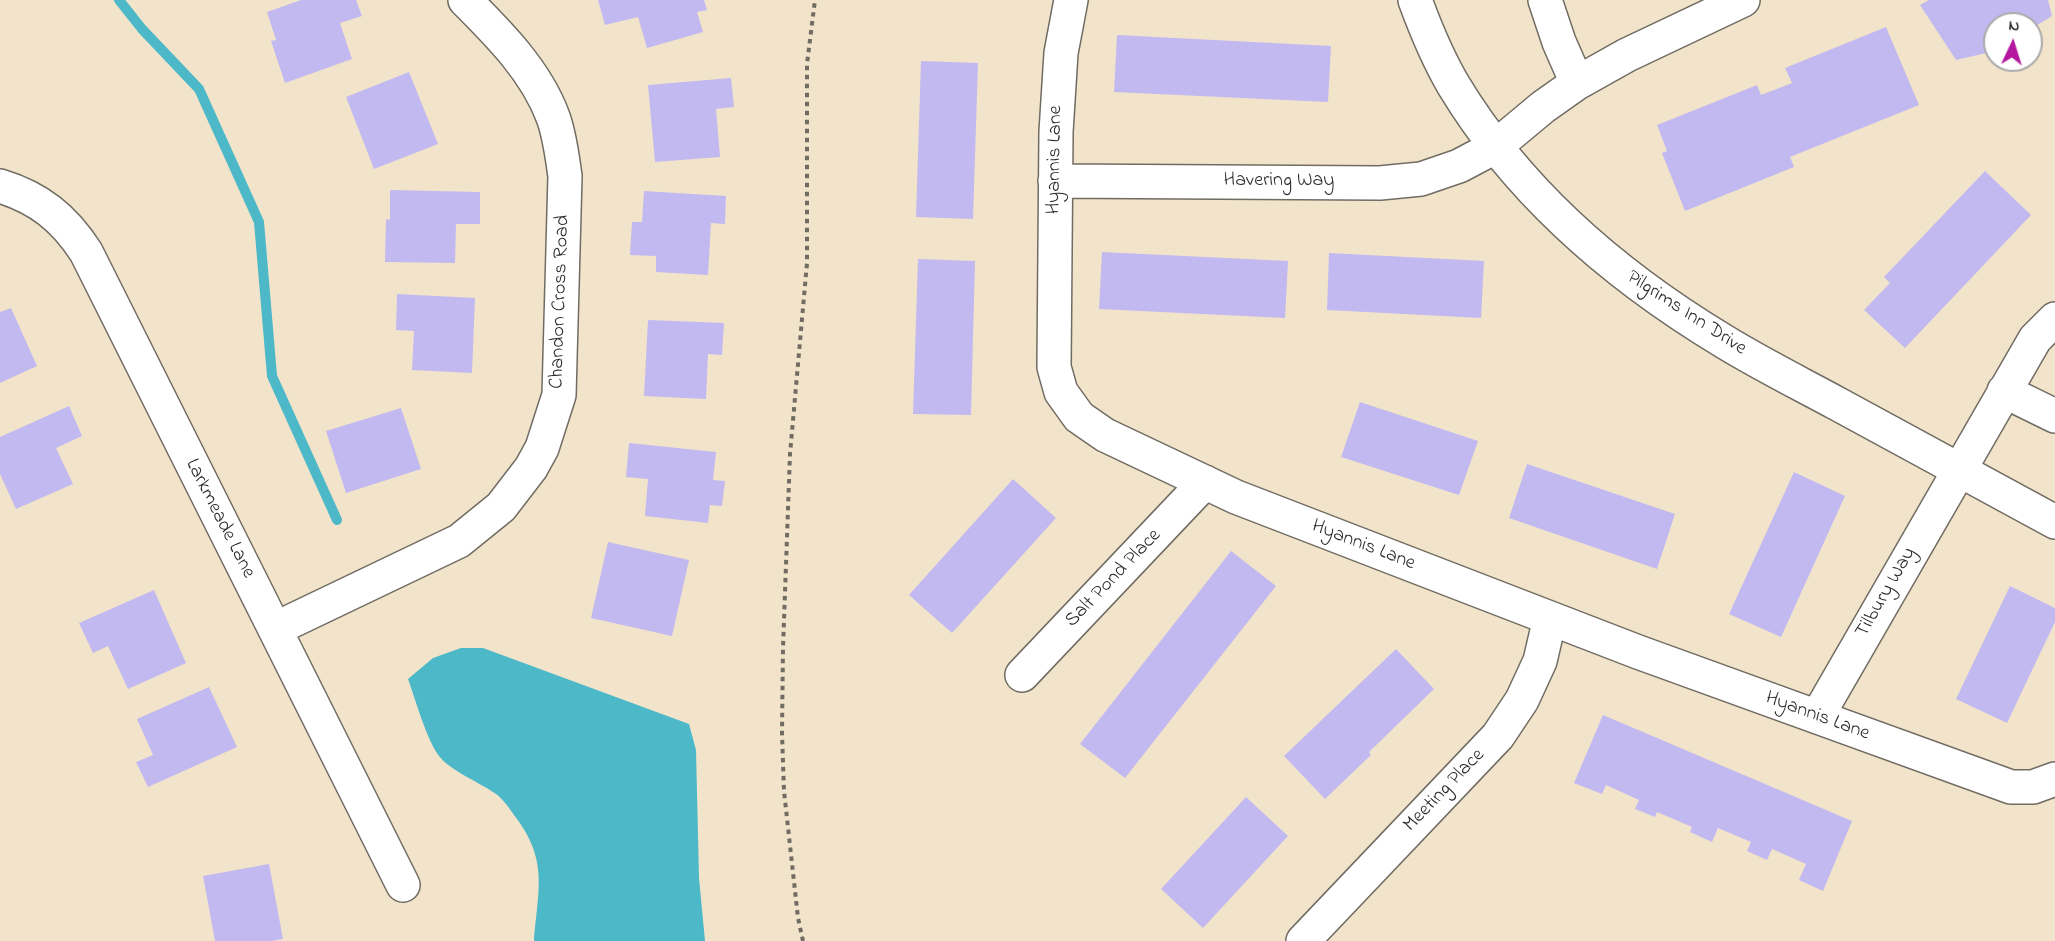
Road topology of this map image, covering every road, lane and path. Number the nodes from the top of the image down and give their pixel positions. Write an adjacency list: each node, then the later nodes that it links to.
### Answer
1 (465, 0): 18 (street, Chandon Cross Road)
2 (815, 0): 23 (path)
3 (1071, 0): 9 (street, Hyannis Lane)
4 (1415, 0): 8 (street, Pilgrims Inn Drive)
5 (1545, 0): 7 (street)
6 (1743, 0): 7 (street, Havering Way)
7 (1577, 83): 8 (street, Havering Way)
8 (1495, 147): 9 (street, Havering Way); 14 (street, Pilgrims Inn Drive)
9 (1055, 182): 15 (street, Hyannis Lane)
10 (0, 186): 18 (street, Larkmeade Lane)
11 (2055, 319): 12 (street, Tilbury Way)
12 (2004, 392): 13 (street); 14 (street, Tilbury Way)
13 (2055, 416)
14 (1958, 469): 16 (street, Pilgrims Inn Drive); 20 (street, Tilbury Way)
15 (1204, 483): 17 (street, Hyannis Lane); 19 (street, Salt Pond Place)
16 (2055, 522)
17 (1550, 618): 20 (street, Hyannis Lane); 24 (street, Meeting Place)
18 (275, 629): 22 (street, Larkmeade Lane)
19 (1022, 675)
20 (1817, 717): 21 (street, Hyannis Lane)
21 (2055, 779)
22 (403, 885)
23 (802, 941)
24 (1303, 941)

